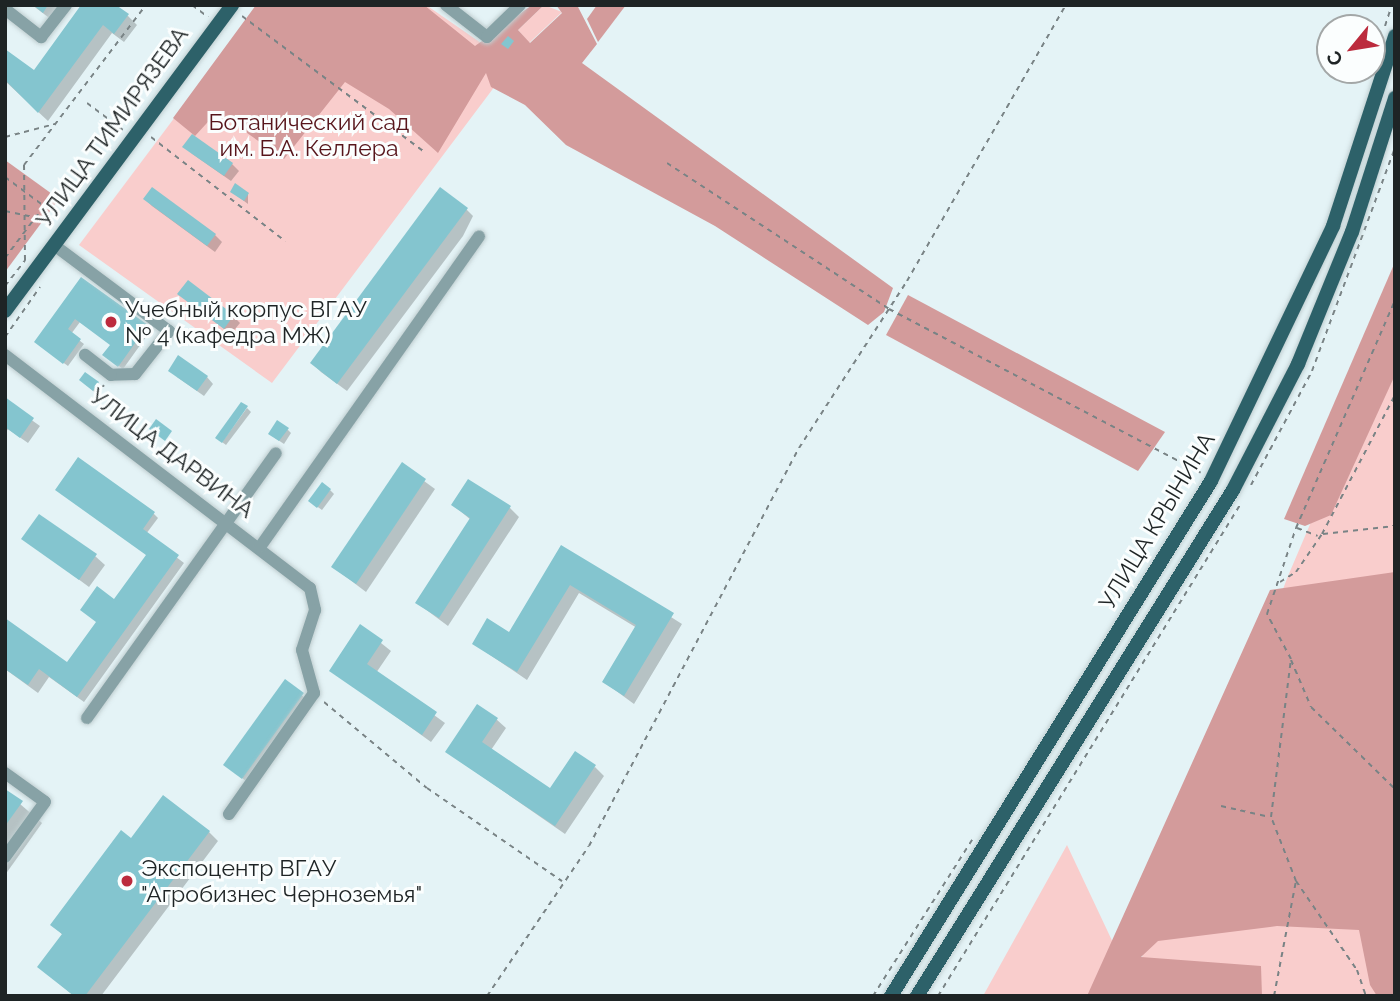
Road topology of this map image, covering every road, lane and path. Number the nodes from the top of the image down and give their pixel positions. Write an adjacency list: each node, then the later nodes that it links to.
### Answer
1 (66, 5): 7 (street)
2 (146, 5): 11 (path)
3 (446, 5): 4 (street)
4 (520, 5)
5 (1066, 5): 28 (path)
6 (230, 6): 12 (main road, УЛИЦА ТИМИРЯЗЕВА); 14 (path)
7 (5, 9)
8 (1395, 36): 60 (main road, УЛИЦА КРЫНИНА)
9 (1395, 98): 61 (main road, УЛИЦА КРЫНИНА)
10 (87, 103): 12 (path)
11 (56, 124): 13 (path); 17 (path)
12 (133, 130): 23 (path); 24 (main road, УЛИЦА ТИМИРЯЗЕВА)
13 (5, 137)
14 (426, 153)
15 (667, 163): 28 (path)
16 (5, 177): 17 (path)
17 (24, 191): 19 (path); 20 (path)
18 (5, 211): 19 (path)
19 (24, 215): 20 (path); 21 (path)
20 (35, 217): 21 (path)
21 (24, 232): 25 (path); 26 (path)
22 (479, 237): 44 (street)
23 (285, 241)
24 (54, 245): 29 (main road, УЛИЦА ТИМИРЯЗЕВА); 32 (street)
25 (5, 258)
26 (5, 286)
27 (1395, 300): 41 (path)
28 (889, 309): 37 (path); 56 (path)
29 (5, 311)
30 (5, 355): 34 (street, УЛИЦА ДАРВИНА)
31 (85, 355): 32 (street)
32 (111, 375): 34 (path)
33 (1395, 395): 42 (path)
34 (85, 413): 39 (street, УЛИЦА ДАРВИНА)
35 (276, 453): 39 (street)
36 (1208, 464): 37 (path)
37 (1202, 474): 38 (path)
38 (1195, 485)
39 (228, 521): 44 (street, УЛИЦА ДАРВИНА); 48 (street)
40 (1395, 525): 42 (path)
41 (1296, 528): 43 (path); 45 (path)
42 (1322, 534): 43 (path)
43 (1318, 536): 45 (path)
44 (260, 547): 47 (street, УЛИЦА ДАРВИНА)
45 (1279, 583): 46 (path)
46 (1291, 659): 50 (path); 53 (path)
47 (314, 693): 52 (street); 56 (path)
48 (87, 718)
49 (5, 773): 55 (street)
50 (1395, 789)
51 (1221, 806): 53 (path)
52 (229, 814)
53 (1271, 817): 57 (path)
54 (976, 833): 59 (path)
55 (5, 856)
56 (563, 881): 58 (path)
57 (1296, 881): 62 (path); 63 (path)
58 (487, 996)
59 (873, 996)
60 (891, 996)
61 (917, 996)
62 (1274, 996)
63 (1366, 996)

